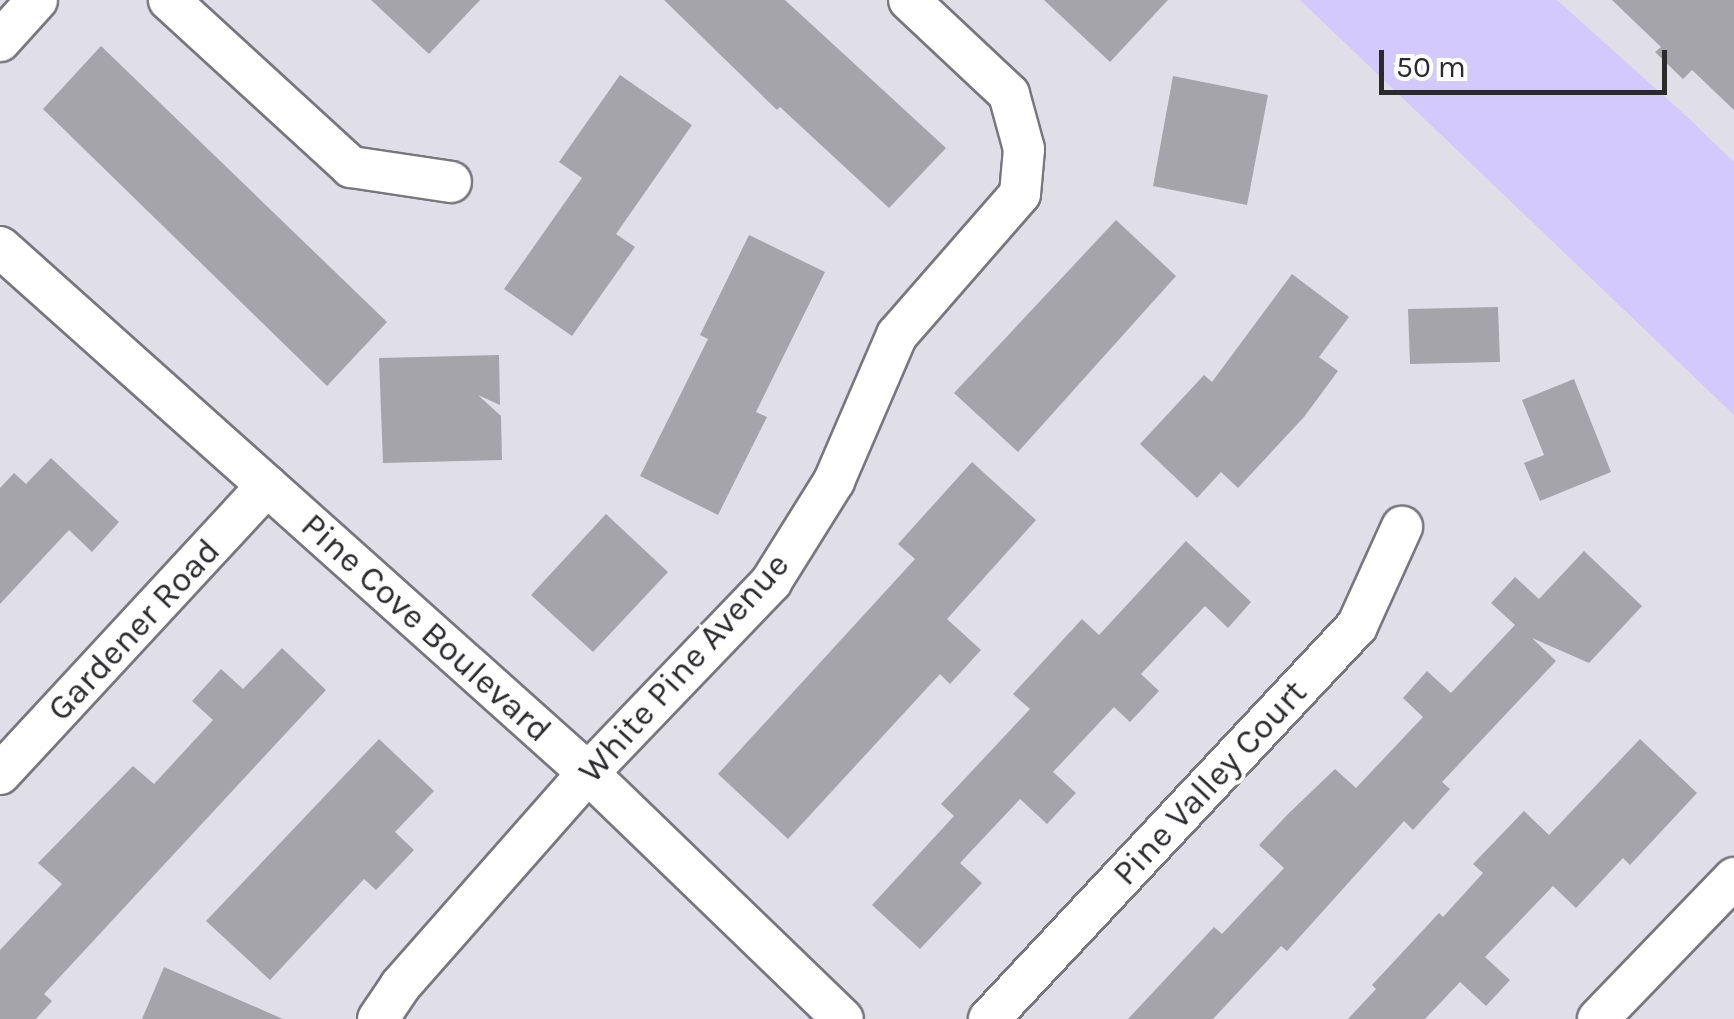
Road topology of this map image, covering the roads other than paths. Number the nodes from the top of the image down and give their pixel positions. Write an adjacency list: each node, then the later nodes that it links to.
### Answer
1 (37, 0): 4 (street)
2 (169, 0): 5 (street)
3 (909, 0): 9 (street, White Pine Avenue)
4 (0, 40)
5 (451, 182)
6 (0, 247): 7 (street, Pine Cove Boulevard)
7 (267, 486): 9 (street, Pine Cove Boulevard); 10 (street, Gardener Road)
8 (1402, 526): 14 (street, Pine Valley Court)
9 (588, 773): 12 (street, White Pine Avenue); 13 (street, Pine Cove Boulevard)
10 (0, 774)
11 (1734, 878): 15 (street)
12 (378, 1019)
13 (843, 1019)
14 (989, 1019)
15 (1598, 1019)

